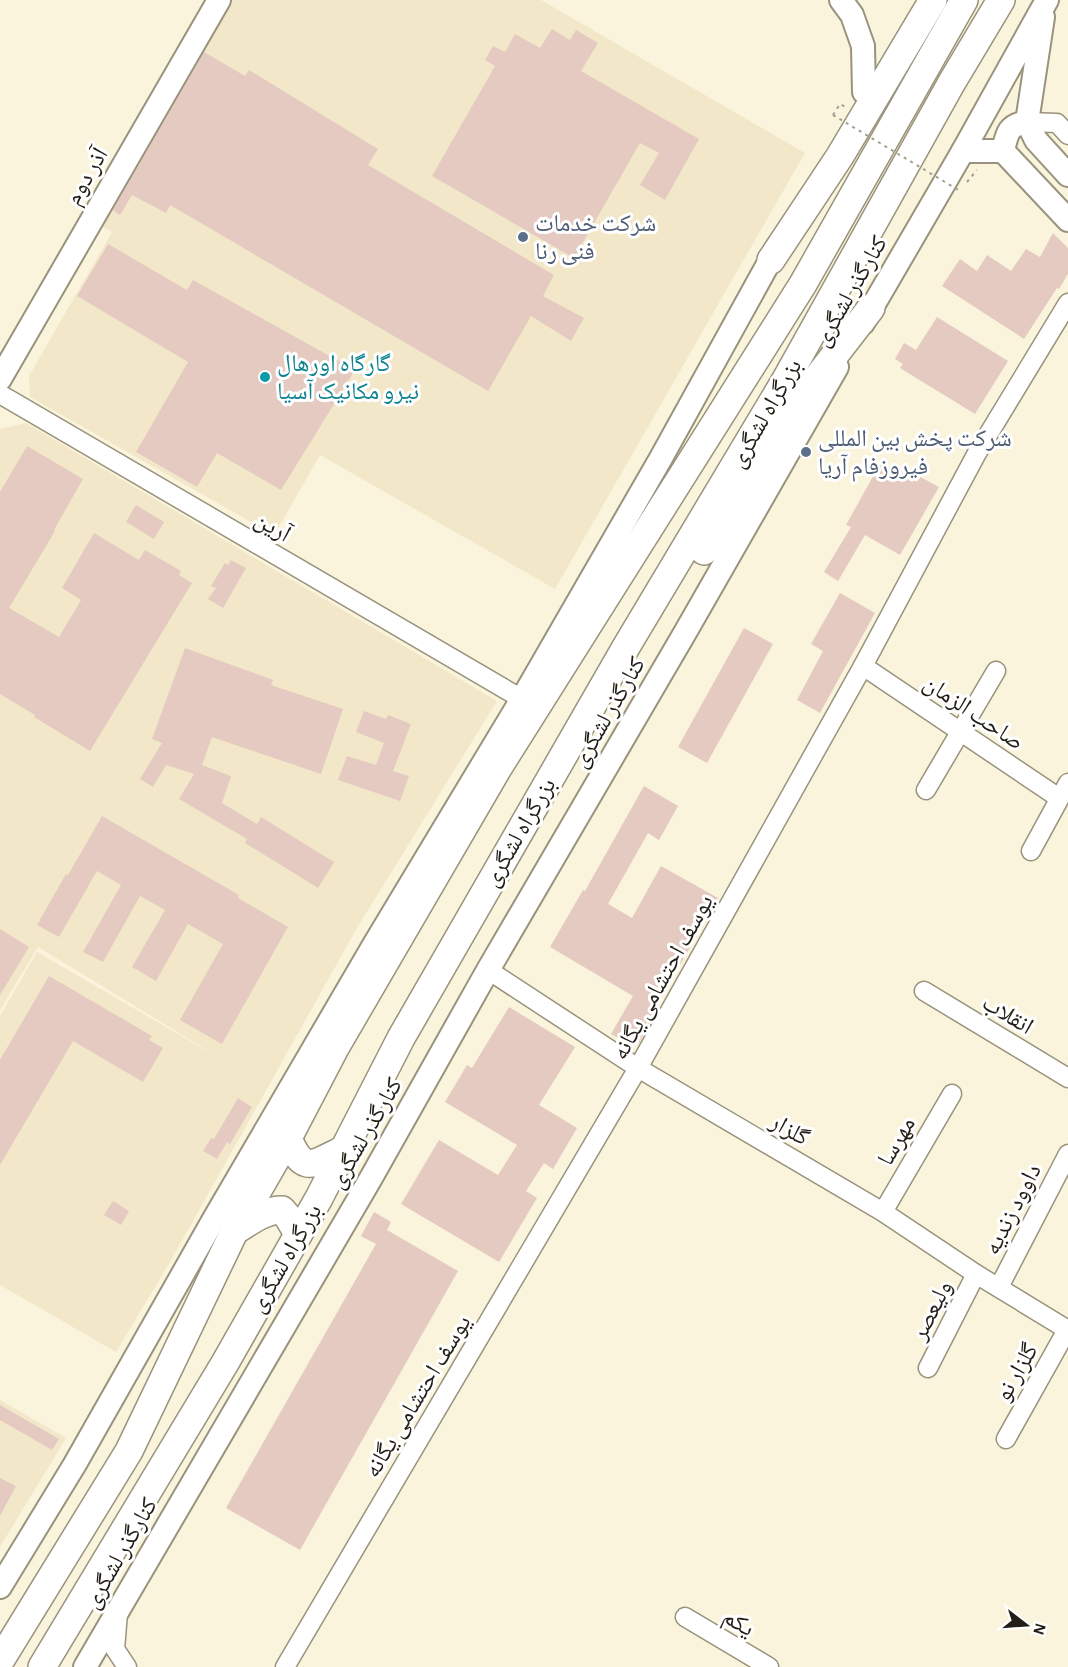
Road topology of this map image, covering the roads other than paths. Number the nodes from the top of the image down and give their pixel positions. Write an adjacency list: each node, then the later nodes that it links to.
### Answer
1 (219, 0): 18 (main road, آذر دوم)
2 (842, 0): 8 (main road)
3 (920, 0): 8 (main road)
4 (933, 0): 15 (highway)
5 (964, 0): 33 (highway, بزرگراه لشگری)
6 (1001, 0): 20 (highway, بزرگراه لشگری)
7 (1046, 2): 9 (main road); 11 (main road, کنارگذر لشگری)
8 (849, 106): 15 (main road)
9 (1027, 122): 10 (street); 12 (main road); 13 (main road)
10 (1068, 135)
11 (963, 151): 12 (main road); 17 (main road, کنارگذر لشگری)
12 (1003, 151): 14 (main road)
13 (1068, 175)
14 (1068, 220)
15 (771, 260): 23 (main road)
16 (1068, 303): 21 (street, یوسف احتشامی یگانه)
17 (871, 308): 20 (highway); 28 (main road, کنارگذر لشگری)
18 (0, 379)
19 (0, 394): 23 (street, آرین)
20 (626, 647): 34 (highway, بزرگراه لشگری)
21 (863, 666): 24 (street, صاحب الزمان); 30 (street, یوسف احتشامی یگانه)
22 (996, 670): 24 (street)
23 (522, 699): 44 (main road)
24 (960, 731): 25 (street); 26 (street, صاحب الزمان)
25 (926, 790)
26 (1064, 790): 27 (street)
27 (1030, 851)
28 (488, 970): 30 (street, گلزار); 45 (main road, کنارگذر لشگری)
29 (924, 992): 31 (street, انقلاب)
30 (638, 1068): 36 (street, گلزار); 51 (street, یوسف احتشامی یگانه)
31 (1068, 1078)
32 (952, 1094): 36 (street, مهرسا)
33 (288, 1138): 34 (highway); 37 (highway, بزرگراه لشگری)
34 (345, 1149): 38 (highway, بزرگراه لشگری)
35 (1068, 1154): 40 (street, داوود زندیه)
36 (883, 1212): 39 (street, گلزار)
37 (235, 1230): 38 (highway); 47 (highway, بزرگراه لشگری)
38 (298, 1234): 48 (highway, بزرگراه لشگری)
39 (976, 1274): 40 (street, گلزار); 42 (street, ولیعصر)
40 (999, 1287): 41 (street, گلزار)
41 (1068, 1330): 43 (street, گلزار نو)
42 (928, 1368)
43 (1006, 1439)
44 (0, 1587)
45 (118, 1610): 49 (main road, کنارگذر لشگری); 50 (street)
46 (685, 1617): 52 (street, یکم)
47 (0, 1661)
48 (42, 1667)
49 (85, 1667)
50 (127, 1667)
51 (285, 1667)
52 (769, 1667)

